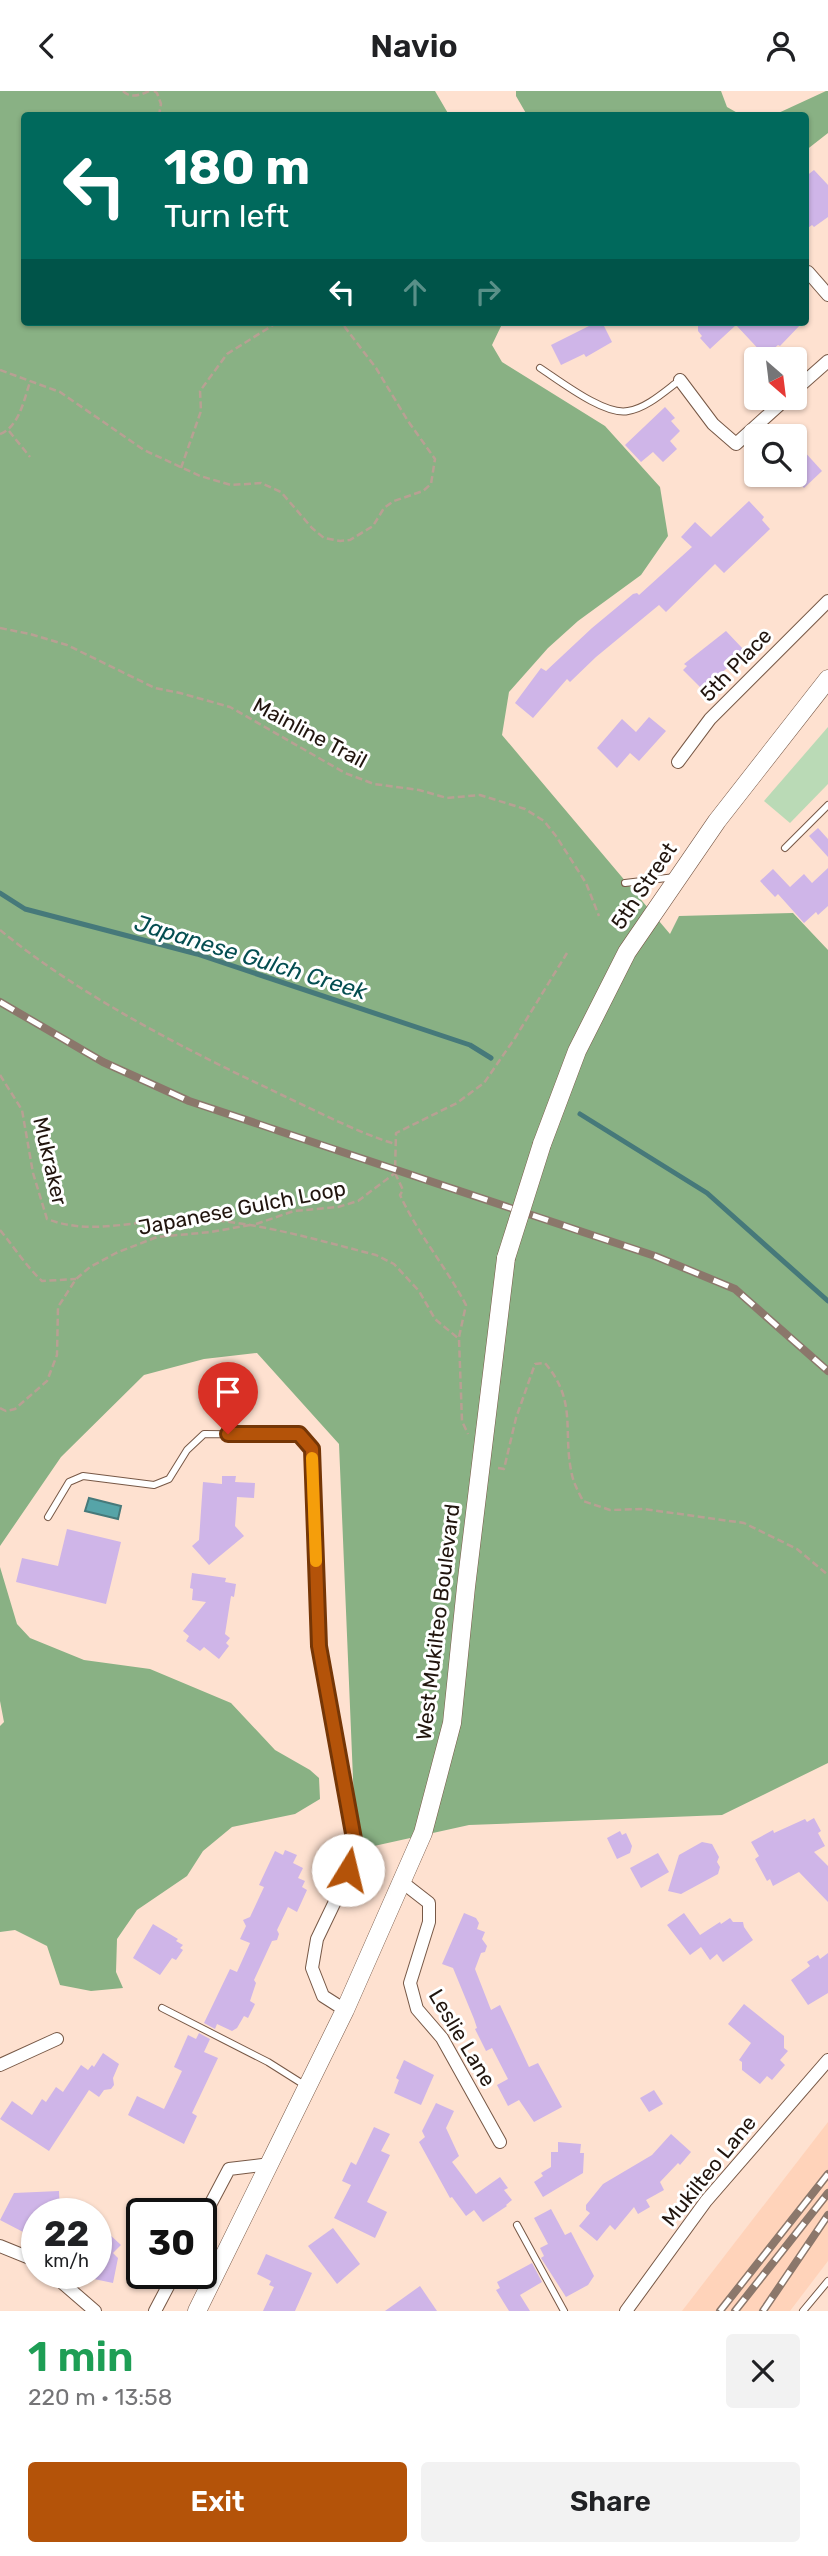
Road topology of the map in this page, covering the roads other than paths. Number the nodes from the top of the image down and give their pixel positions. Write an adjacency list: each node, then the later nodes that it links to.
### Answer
1 (809, 273): 2 (street)
2 (828, 295)
3 (828, 361): 6 (street)
4 (540, 368): 5 (lane)
5 (680, 380): 7 (street)
6 (807, 380)
7 (774, 410)
8 (828, 601): 10 (street, 5th Place)
9 (828, 679): 13 (main road, 5th Street)
10 (678, 762)
11 (828, 804): 12 (lane)
12 (785, 848)
13 (677, 877): 14 (lane); 15 (main road, 5th Street)
14 (625, 883)
15 (542, 1145): 18 (main road, West Mukilteo Boulevard, bridge)
16 (313, 1469): 17 (lane); 20 (street)
17 (48, 1517)
18 (402, 1882): 20 (main road, West Mukilteo Boulevard); 25 (street, Leslie Lane)
19 (162, 2008): 24 (lane)
20 (345, 2010): 24 (main road, West Mukilteo Boulevard)
21 (57, 2039): 23 (street)
22 (828, 2060): 38 (street, Mukilteo Lane)
23 (0, 2065)
24 (307, 2087): 26 (main road, West Mukilteo Boulevard)
25 (500, 2141)
26 (270, 2164): 27 (street); 36 (main road, West Mukilteo Boulevard)
27 (214, 2198)
28 (517, 2225): 37 (lane)
29 (0, 2246): 30 (street)
30 (21, 2254)
31 (828, 2281): 39 (lane)
32 (69, 2289): 34 (street)
33 (166, 2289): 35 (street)
34 (94, 2311)
35 (155, 2311)
36 (197, 2311)
37 (564, 2311)
38 (626, 2311)
39 (803, 2311)

